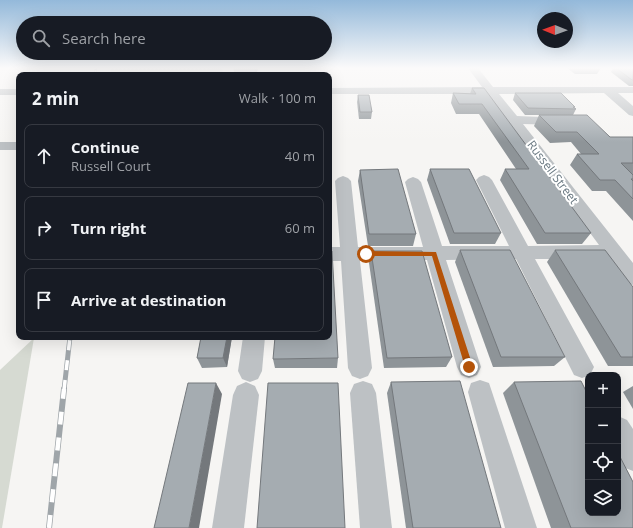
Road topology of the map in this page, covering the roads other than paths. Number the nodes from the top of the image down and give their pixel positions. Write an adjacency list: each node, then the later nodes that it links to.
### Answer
1 (493, 93): 4 (street, Russell Street)
2 (609, 93): 3 (street)
3 (633, 112)
4 (514, 120): 5 (street); 11 (street, Russell Street)
5 (577, 121)
6 (0, 146): 7 (street)
7 (16, 146)
8 (484, 180): 13 (street)
9 (343, 181): 15 (street)
10 (413, 182): 12 (street)
11 (613, 252): 13 (street); 16 (street, Russell Street)
12 (434, 253): 13 (street); 15 (street); 18 (street)
13 (523, 253): 19 (street)
14 (332, 254): 15 (street)
15 (349, 254): 24 (street)
16 (633, 277)
17 (254, 340): 23 (street)
18 (469, 367)
19 (582, 367)
20 (480, 392): 25 (street)
21 (621, 435): 22 (street)
22 (633, 457)
23 (228, 528)
24 (376, 528)
25 (521, 528)

